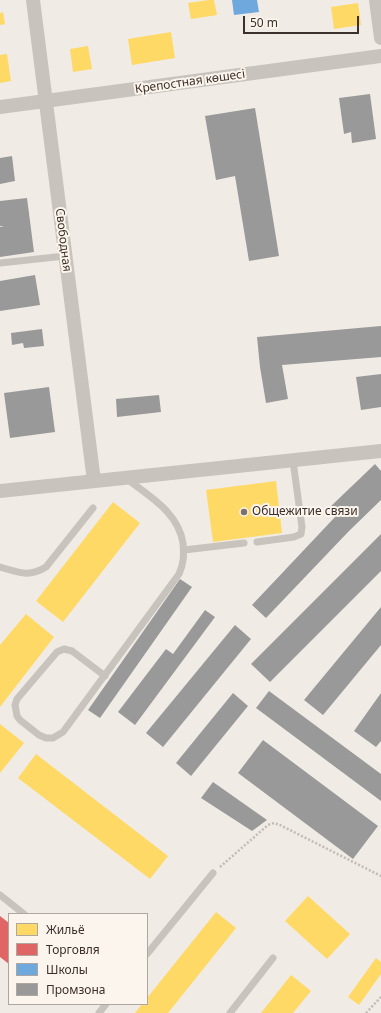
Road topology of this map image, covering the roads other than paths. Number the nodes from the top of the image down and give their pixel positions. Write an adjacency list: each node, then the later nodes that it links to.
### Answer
1 (33, 0): 5 (street, Свободная)
2 (376, 0): 3 (street)
3 (381, 38)
4 (381, 56): 5 (street, Крепостная көшесі)
5 (46, 101): 6 (street, Крепостная көшесі); 7 (street, Свободная)
6 (0, 107)
7 (65, 256): 8 (lane); 12 (street, Свободная)
8 (0, 263)
9 (375, 452): 10 (street)
10 (293, 461): 11 (street); 15 (lane)
11 (125, 478): 12 (street); 17 (lane)
12 (94, 481): 13 (street)
13 (0, 491)
14 (93, 508): 18 (lane)
15 (257, 542)
16 (244, 543): 17 (lane)
17 (184, 550): 19 (lane)
18 (0, 568)
19 (105, 676): 19 (lane)
20 (213, 873): 23 (lane)
21 (0, 895): 22 (lane)
22 (23, 913)
23 (148, 953)
24 (273, 958): 27 (lane)
25 (105, 1005): 26 (lane)
26 (99, 1013)
27 (230, 1013)

